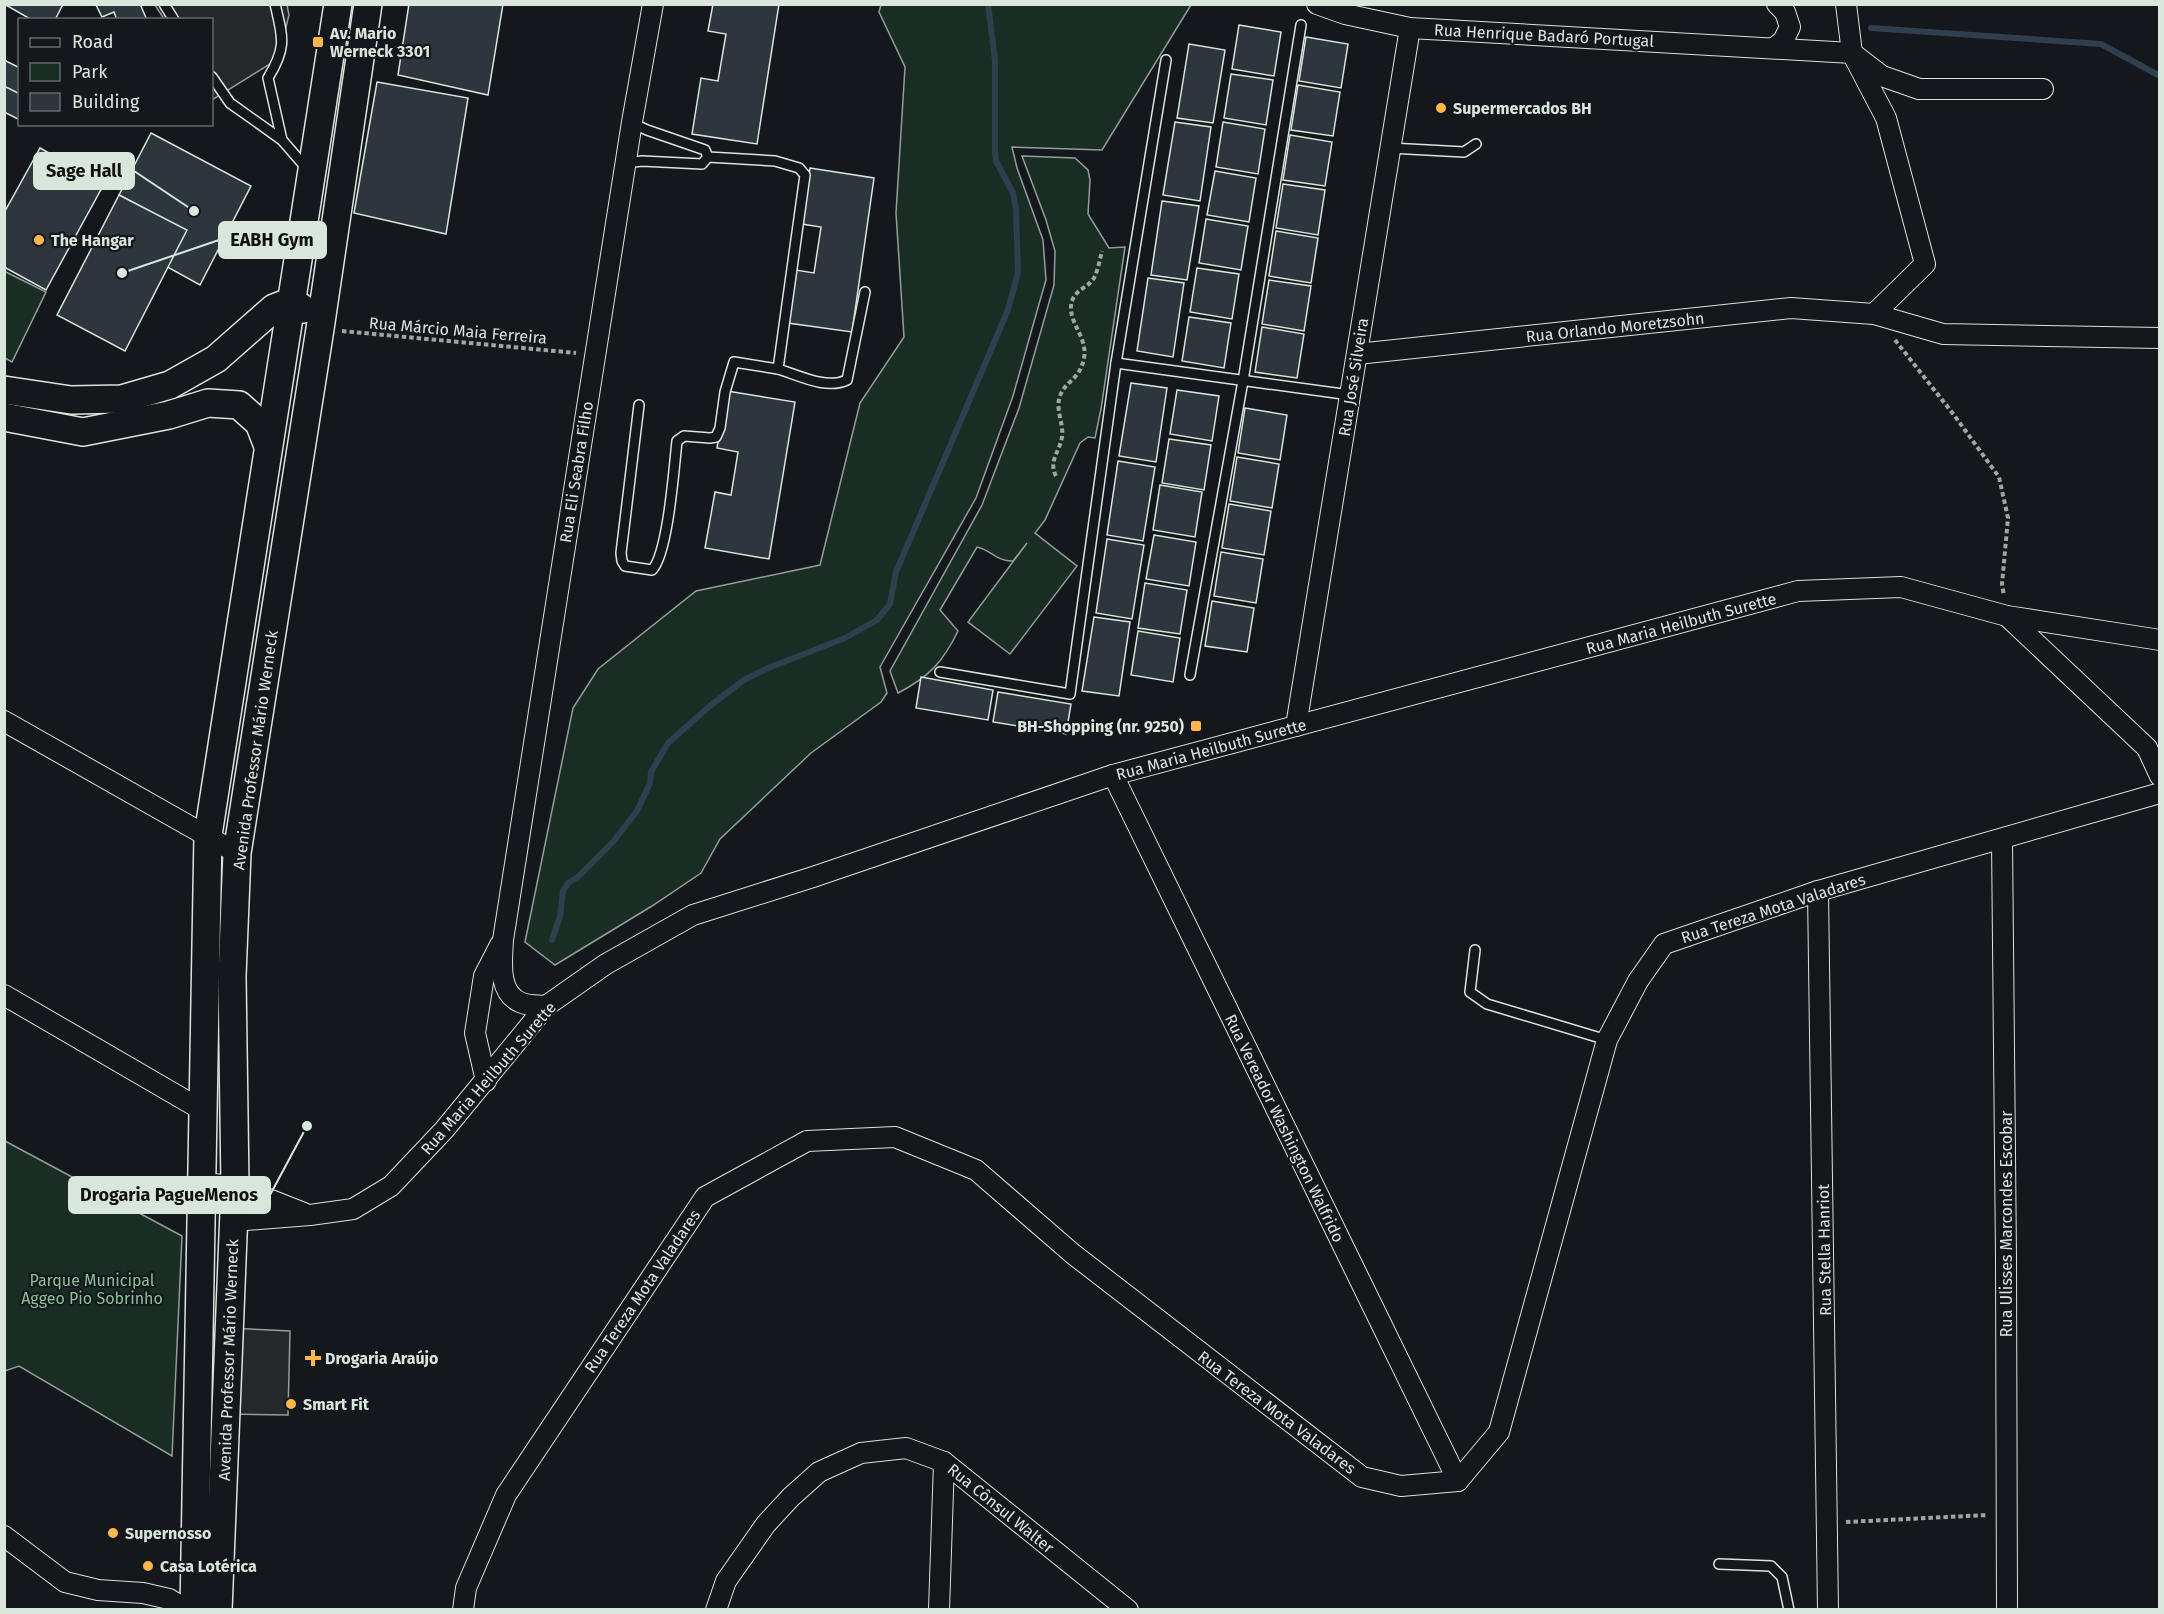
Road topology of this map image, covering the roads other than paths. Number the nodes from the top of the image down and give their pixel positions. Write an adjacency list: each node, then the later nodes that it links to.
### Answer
1 (164, 4): 9 (lane)
2 (275, 4): 18 (lane)
3 (338, 4): 23 (main road, Avenida Professor Mário Werneck)
4 (368, 4): 27 (main road, Avenida Professor Mário Werneck)
5 (653, 4): 17 (street, Rua Eli Seabra Filho)
6 (1317, 4): 11 (street, Rua Henrique Badaró Portugal)
7 (1777, 4): 12 (street)
8 (1846, 4): 13 (street)
9 (173, 18)
10 (1301, 26): 32 (lane)
11 (1410, 28): 12 (street, Rua Henrique Badaró Portugal); 20 (street, Rua José Silveira)
12 (1774, 48): 13 (street, Rua Henrique Badaró Portugal)
13 (1852, 53): 16 (street); 26 (street)
14 (1166, 60): 30 (lane)
15 (213, 78): 18 (lane)
16 (2043, 89)
17 (632, 123): 21 (lane); 22 (street, Rua Eli Seabra Filho)
18 (282, 140): 23 (lane)
19 (1476, 144): 20 (lane)
20 (1390, 148): 29 (street, Rua José Silveira)
21 (708, 157): 22 (lane); 31 (lane)
22 (625, 163): 51 (street, Rua Eli Seabra Filho)
23 (311, 174): 25 (main road, Avenida Professor Mário Werneck)
24 (865, 292): 31 (lane)
25 (292, 302): 27 (main road); 33 (main road); 37 (main road, Avenida Professor Mário Werneck)
26 (1874, 314): 28 (street, Rua Orlando Moretzsohn); 29 (street, Rua Orlando Moretzsohn)
27 (320, 329): 49 (main road, Avenida Professor Mário Werneck)
28 (2160, 338)
29 (1357, 354): 34 (street, Rua José Silveira)
30 (1116, 363): 32 (lane); 40 (lane)
31 (778, 369): 35 (lane)
32 (1244, 381): 34 (lane); 41 (lane)
33 (4, 390)
34 (1350, 395): 43 (street, Rua José Silveira)
35 (639, 405)
36 (4, 417): 37 (main road)
37 (268, 446): 47 (main road, Avenida Professor Mário Werneck)
38 (2007, 616): 39 (street); 43 (street, Rua Maria Heilbuth Surette); 45 (street, Rua Maria Heilbuth Surette)
39 (2160, 640)
40 (940, 672)
41 (1190, 675)
42 (4, 721): 47 (street)
43 (1296, 726): 44 (street, Rua Maria Heilbuth Surette)
44 (1113, 775): 54 (street, Rua Maria Heilbuth Surette); 63 (street, Rua Vereador Washington Walfrido)
45 (2160, 776)
46 (2160, 793): 48 (street, Rua Tereza Mota Valadares)
47 (208, 835): 49 (street); 57 (main road, Avenida Professor Mário Werneck)
48 (2002, 839): 50 (street, Rua Tereza Mota Valadares); 75 (street, Rua Ulisses Marcondes Escobar)
49 (237, 853): 59 (main road, Avenida Professor Mário Werneck)
50 (1818, 891): 55 (street, Rua Tereza Mota Valadares); 74 (street, Rua Stella Hanriot)
51 (503, 940): 54 (street, Rua Eli Seabra Filho); 56 (street, Rua Eli Seabra Filho)
52 (1475, 950): 55 (lane)
53 (4, 994): 57 (street)
54 (546, 1006): 56 (street, Rua Maria Heilbuth Surette)
55 (1607, 1040): 63 (street, Rua Tereza Mota Valadares)
56 (486, 1081): 60 (street, Rua Maria Heilbuth Surette)
57 (202, 1110): 58 (main road, Avenida Professor Mário Werneck)
58 (201, 1183): 59 (street, Rua Maria Heilbuth Surette); 67 (main road, Avenida Professor Mário Werneck)
59 (236, 1186): 60 (street, Rua Maria Heilbuth Surette); 61 (main road, Avenida Professor Mário Werneck)
60 (310, 1215): 61 (street, Rua Maria Heilbuth Surette)
61 (233, 1221): 68 (main road, Avenida Professor Mário Werneck)
62 (944, 1462): 70 (street, Rua Cônsul Walter); 71 (street); 72 (street, Rua Cônsul Walter)
63 (1458, 1480): 69 (street, Rua Tereza Mota Valadares)
64 (4, 1536): 66 (street)
65 (1719, 1564): 73 (lane)
66 (187, 1610)
67 (194, 1610)
68 (218, 1610)
69 (463, 1610)
70 (716, 1610)
71 (939, 1610)
72 (1128, 1610)
73 (1789, 1610)
74 (1828, 1610)
75 (2007, 1610)

